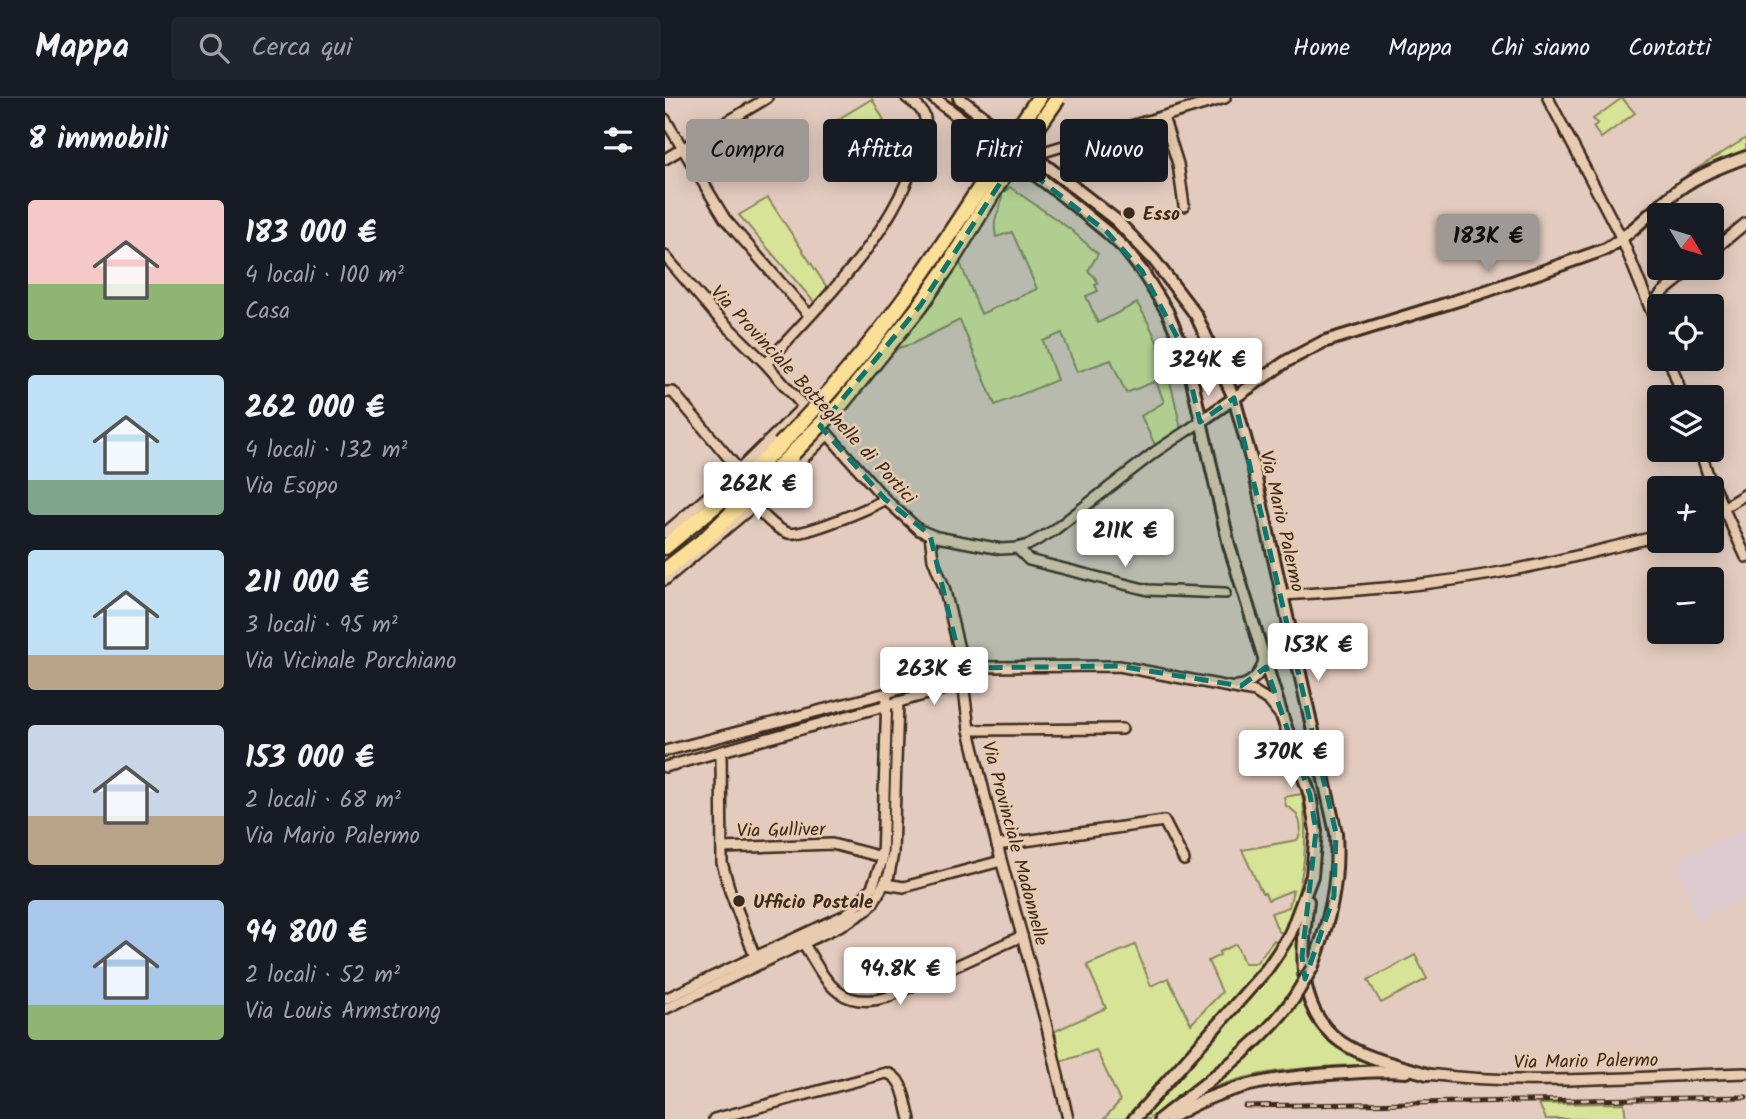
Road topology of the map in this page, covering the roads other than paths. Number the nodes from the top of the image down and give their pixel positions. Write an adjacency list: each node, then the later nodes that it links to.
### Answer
1 (767, 98): 12 (street)
2 (907, 98): 25 (street)
3 (934, 98): 30 (street)
4 (960, 98): 11 (street, Via Mario Palermo)
5 (1039, 98): 40 (highway, bridge)
6 (1058, 98): 43 (highway, bridge)
7 (1224, 98): 9 (street)
8 (1548, 98): 19 (street)
9 (1163, 117): 13 (street); 17 (street)
10 (665, 119): 12 (street)
11 (987, 119)
12 (682, 148): 15 (street); 25 (street)
13 (1046, 151)
14 (1746, 157): 19 (street)
15 (665, 159)
16 (1046, 165): 28 (street, Via Mario Palermo)
17 (1184, 206)
18 (1746, 223): 20 (street)
19 (1622, 239): 24 (street); 28 (street)
20 (1724, 241)
21 (665, 256): 26 (street, Via Provinciale Botteghelle di Portici)
22 (1678, 280): 23 (street)
23 (1661, 294)
24 (1647, 301)
25 (809, 315): 26 (street)
26 (766, 364): 29 (street, Via Provinciale Botteghelle di Portici)
27 (665, 392): 32 (street)
28 (1234, 398): 30 (street); 46 (street, Via Mario Palermo)
29 (804, 406): 31 (street, Via Provinciale Botteghelle di Portici); 32 (street)
30 (1200, 422): 41 (street, Via Provinciale Botteghelle di Portici); 47 (street)
31 (827, 435): 34 (street, Via Provinciale Botteghelle di Portici); 35 (street)
32 (739, 470): 37 (street)
33 (1746, 494): 36 (street)
34 (885, 499): 35 (street); 38 (street, Via Provinciale Botteghelle di Portici)
35 (754, 506): 44 (street)
36 (1724, 507): 42 (street)
37 (665, 533)
38 (930, 535): 41 (street, Via Provinciale Botteghelle di Portici); 48 (street, Via Provinciale Madonnelle)
39 (1647, 539): 46 (street)
40 (665, 547)
41 (1017, 548): 45 (street)
42 (1746, 557)
43 (665, 570)
44 (665, 580)
45 (1224, 593)
46 (1282, 595): 78 (street, Via Mario Palermo, bridge)
47 (1264, 660): 50 (street); 54 (street)
48 (962, 668): 49 (street, Via Provinciale Madonnelle); 50 (street); 51 (street)
49 (963, 684): 52 (street); 56 (street, Via Provinciale Madonnelle)
50 (1232, 686): 54 (street)
51 (887, 693): 52 (street); 53 (street); 57 (street)
52 (898, 702): 53 (street); 66 (street)
53 (887, 705): 58 (street); 62 (street)
54 (1283, 719): 65 (street)
55 (1122, 729): 56 (street)
56 (969, 730): 60 (street, Via Provinciale Madonnelle)
57 (665, 751)
58 (721, 752): 59 (street); 61 (street)
59 (665, 767)
60 (997, 845): 63 (street); 64 (street, Via Provinciale Madonnelle)
61 (722, 848): 62 (street, Via Gulliver); 69 (street)
62 (882, 857): 69 (street)
63 (1184, 860)
64 (1001, 861): 66 (street); 67 (street, Via Provinciale Madonnelle)
65 (1311, 876): 73 (street); 77 (street)
66 (885, 884): 68 (street)
67 (1022, 936): 68 (street); 76 (street, Via Provinciale Madonnelle)
68 (804, 944): 71 (street)
69 (755, 957): 70 (street)
70 (665, 999)
71 (665, 1009)
72 (1746, 1073): 73 (street, Via Mario Palermo)
73 (1427, 1074): 79 (street)
74 (714, 1119): 75 (street)
75 (909, 1119)
76 (1067, 1119)
77 (1134, 1119)
78 (1160, 1119)
79 (1169, 1119)

